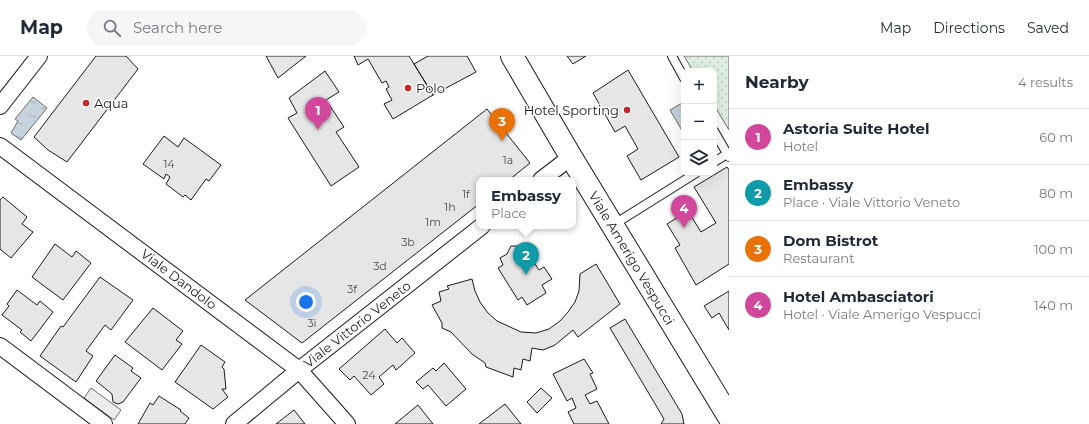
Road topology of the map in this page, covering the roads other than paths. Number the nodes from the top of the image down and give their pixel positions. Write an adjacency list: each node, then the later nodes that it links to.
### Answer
1 (39, 56): 5 (street)
2 (512, 56): 9 (street, Viale Amerigo Vespucci)
3 (672, 56): 4 (lane)
4 (681, 72)
5 (0, 106)
6 (717, 136): 8 (lane)
7 (0, 146): 16 (street, Viale Dandolo)
8 (728, 155): 10 (lane)
9 (570, 157): 12 (street); 13 (street, Viale Amerigo Vespucci)
10 (717, 160)
11 (691, 176): 13 (lane)
12 (545, 177)
13 (612, 226): 17 (street, Viale Amerigo Vespucci)
14 (478, 229): 16 (street, Viale Vittorio Veneto)
15 (0, 346): 18 (street)
16 (299, 370): 19 (street, Viale Vittorio Veneto); 20 (street, Viale Dandolo)
17 (729, 417)
18 (104, 424)
19 (234, 424)
20 (347, 424)

